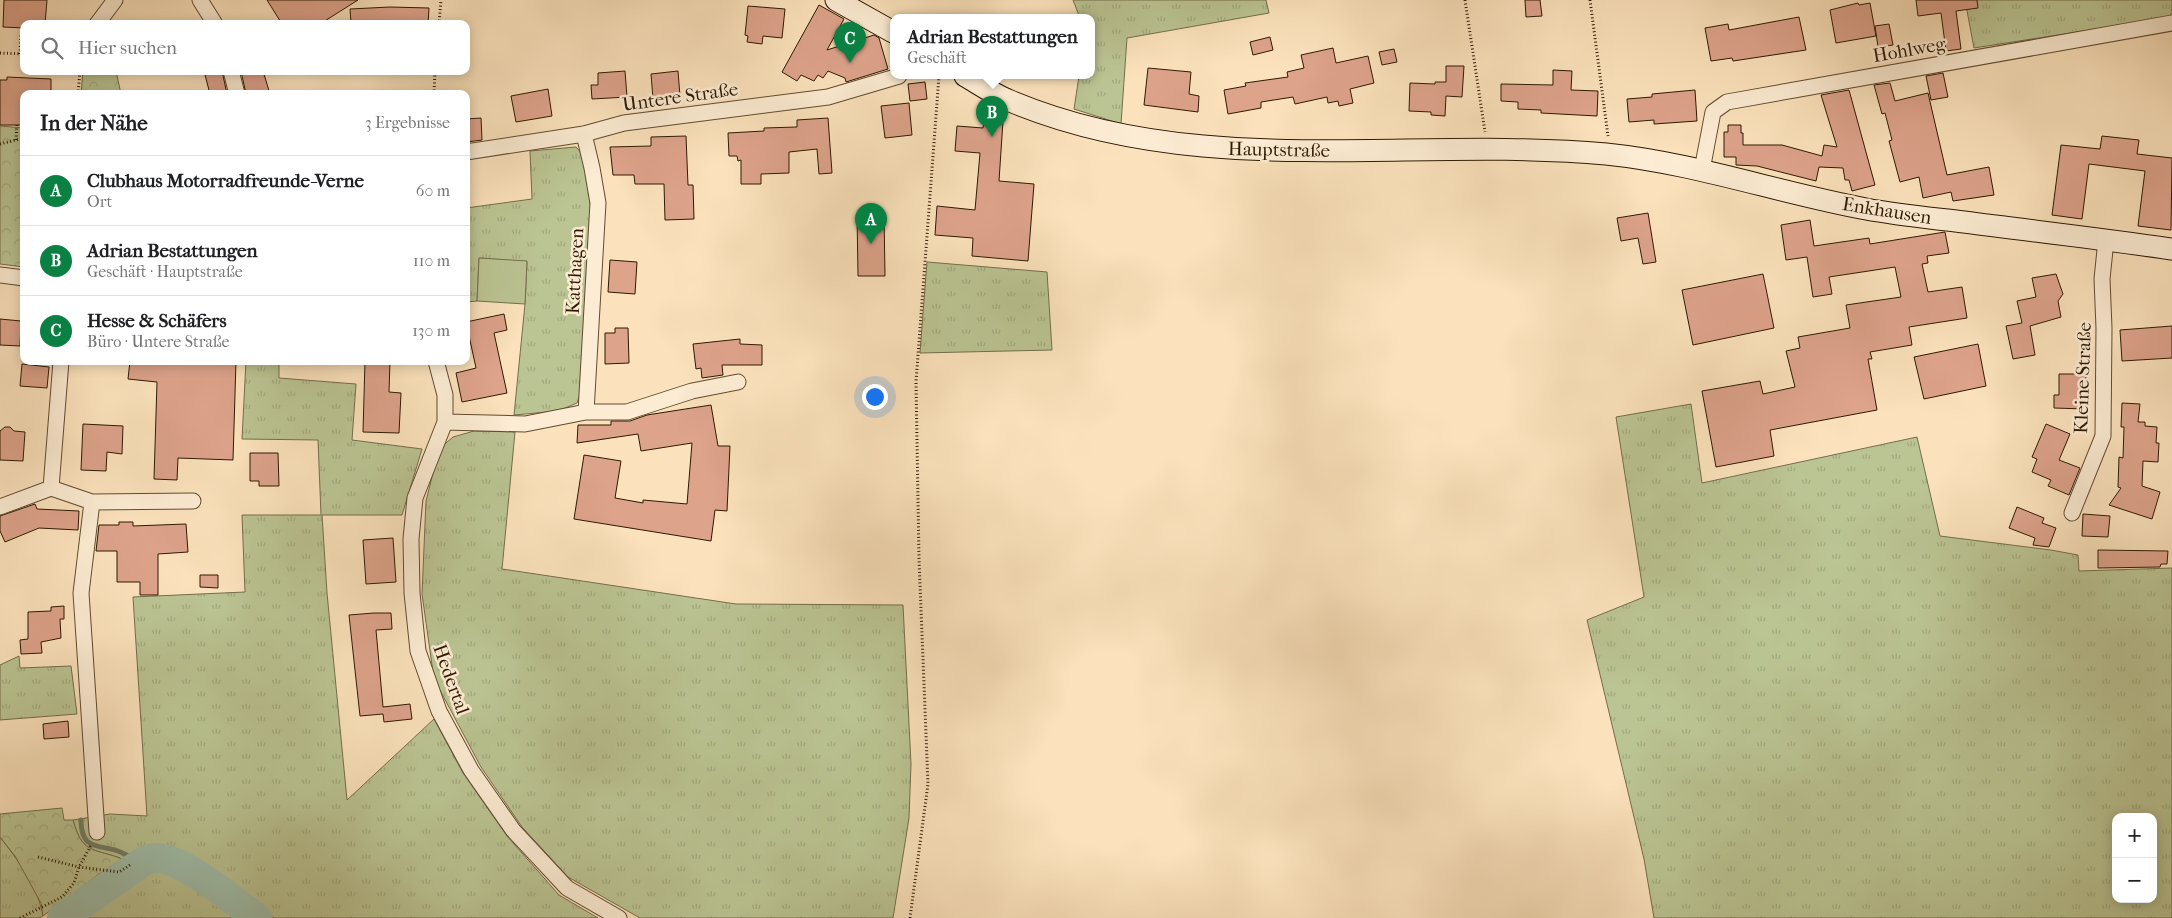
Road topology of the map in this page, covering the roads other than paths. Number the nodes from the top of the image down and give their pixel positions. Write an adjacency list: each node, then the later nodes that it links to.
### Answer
1 (115, 0): 4 (street)
2 (200, 0): 5 (street)
3 (836, 0): 7 (main road)
4 (100, 20)
5 (212, 20)
6 (2172, 23): 15 (street, Hohlweg)
7 (890, 30)
8 (232, 75): 11 (street)
9 (890, 79): 12 (street, Untere Straße)
10 (970, 79): 14 (main road, Hauptstraße)
11 (236, 90)
12 (584, 134): 13 (street, Untere Straße); 23 (street, Katthagen)
13 (470, 151)
14 (1607, 155): 15 (main road, Enkhausen)
15 (1702, 170): 16 (main road, Enkhausen)
16 (2106, 240): 17 (main road, Enkhausen); 29 (street, Kleine Straße)
17 (2172, 249)
18 (0, 275): 19 (street)
19 (20, 278)
20 (61, 365): 25 (street)
21 (437, 365): 24 (street, Hedertal)
22 (738, 382): 23 (street)
23 (586, 412): 24 (street)
24 (445, 422): 31 (street, Hedertal)
25 (52, 488): 27 (street); 28 (street)
26 (193, 501): 27 (street)
27 (92, 502): 30 (street)
28 (0, 507)
29 (2072, 513)
30 (97, 832)
31 (619, 918)

